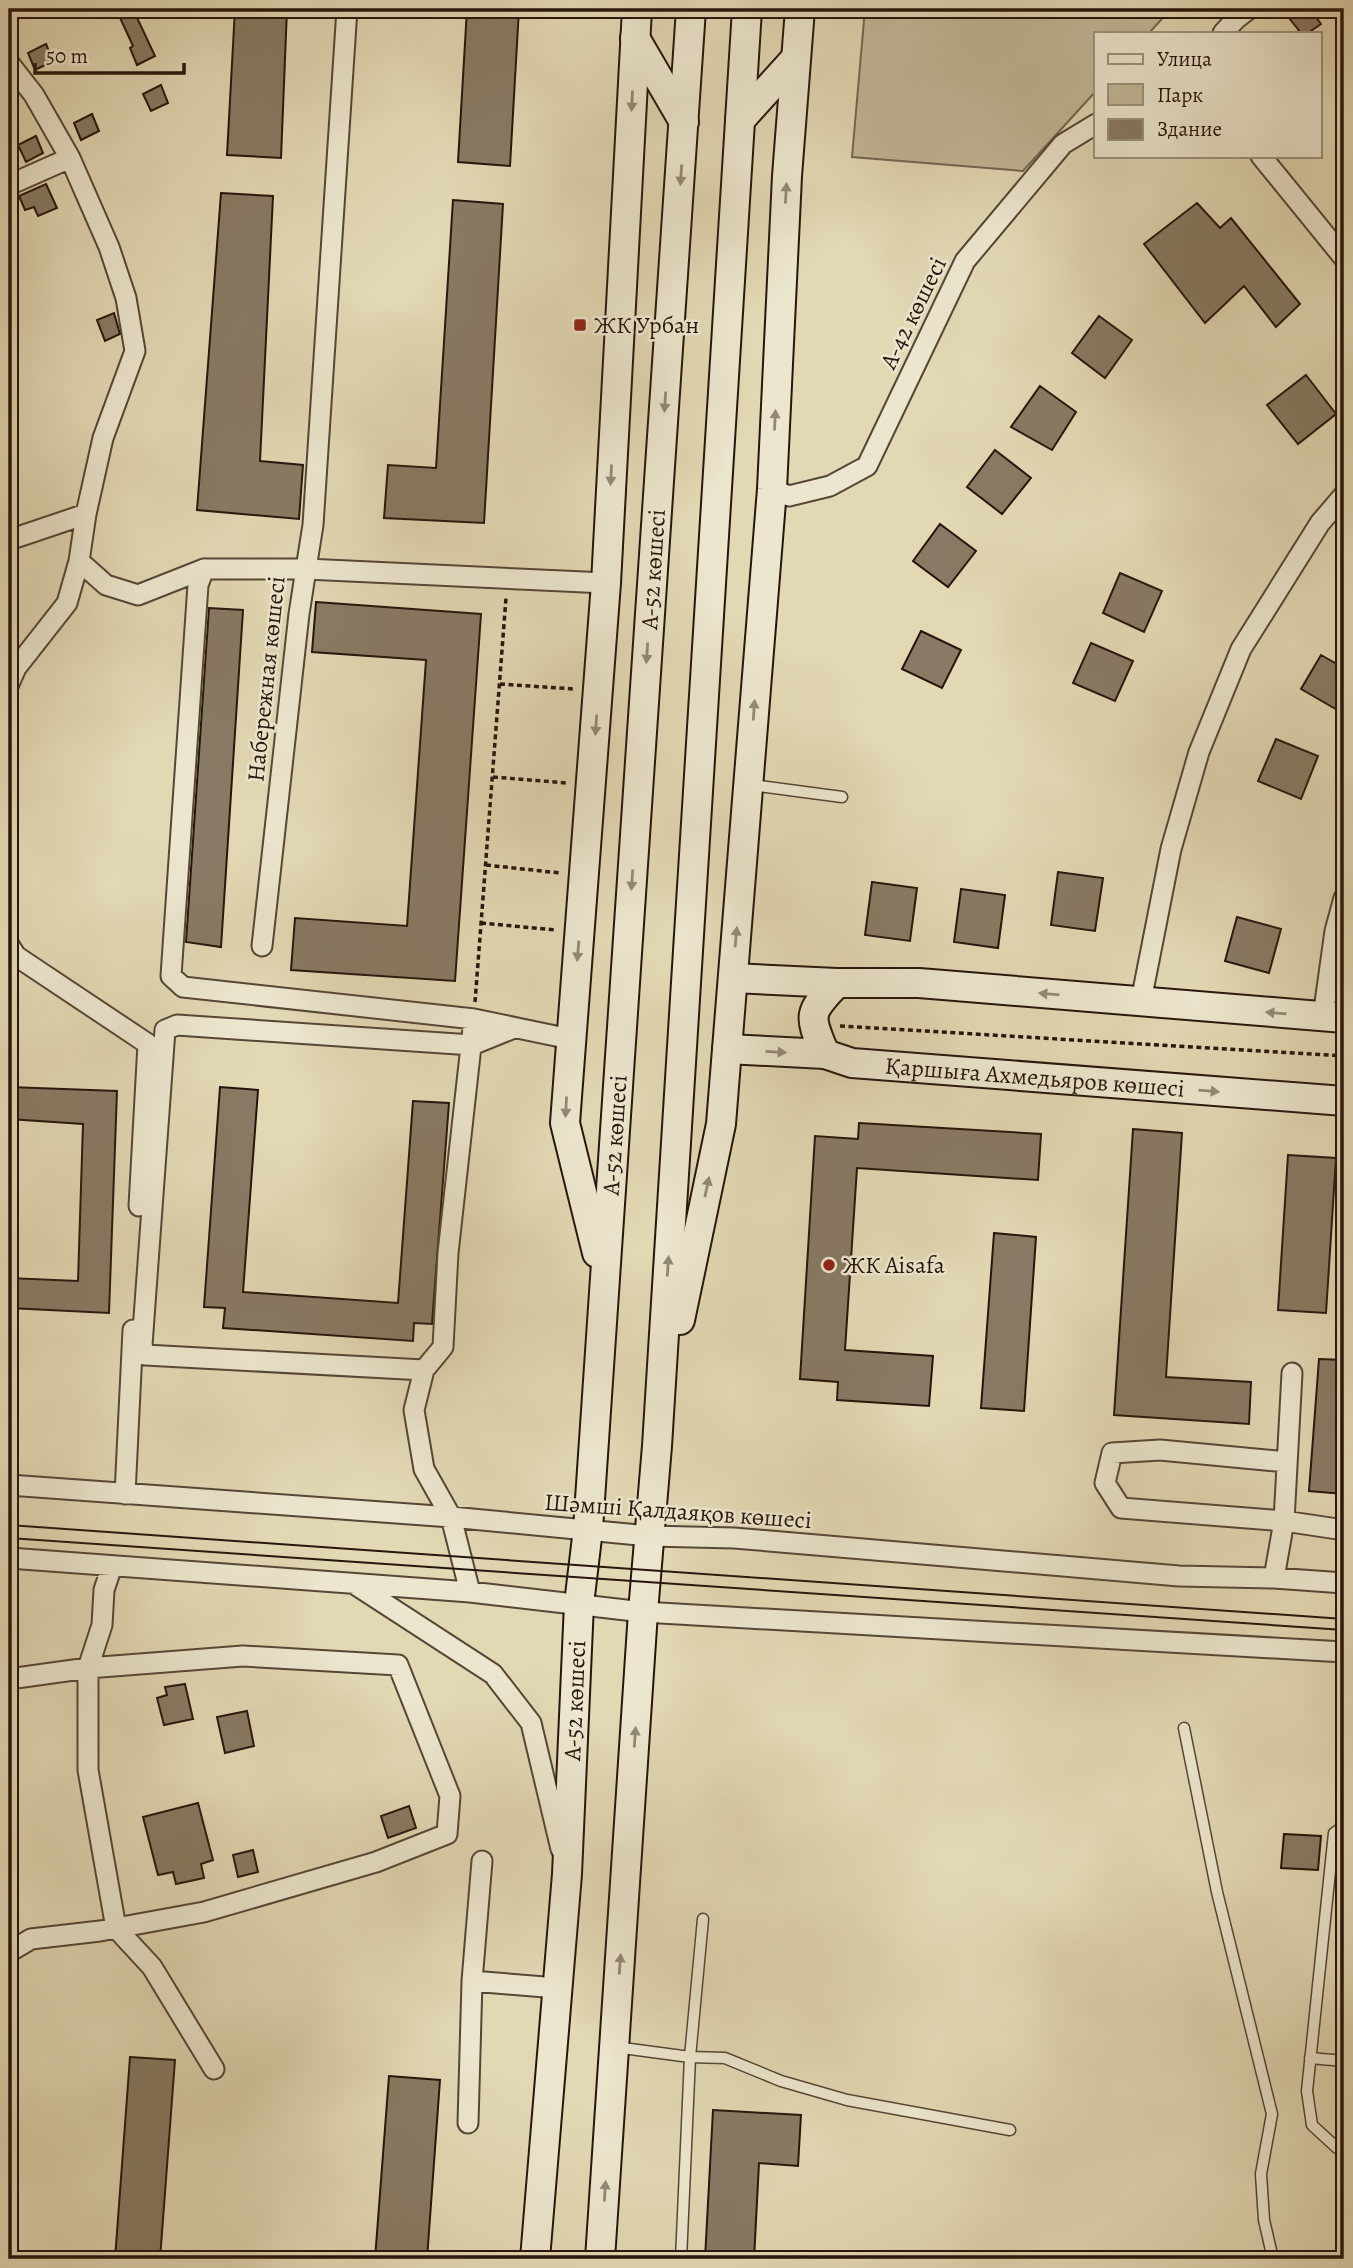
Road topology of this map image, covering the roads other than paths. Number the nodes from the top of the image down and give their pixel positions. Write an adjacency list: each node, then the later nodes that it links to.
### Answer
1 (348, 9): 22 (street)
2 (637, 9): 6 (main road)
3 (691, 9): 10 (main road, А-52 көшесі)
4 (747, 9): 9 (main road)
5 (800, 9): 7 (main road)
6 (635, 38): 10 (main road); 23 (main road, one-way to 23)
7 (796, 58): 9 (main road); 16 (main road, one-way to 7)
8 (9, 63): 12 (street)
9 (740, 120): 44 (main road, one-way to 9)
10 (684, 122): 41 (main road, А-52 көшесі, one-way to 41)
11 (1094, 125): 16 (street, А-42 көшесі)
12 (71, 158): 14 (street); 18 (street)
13 (1264, 158): 15 (street)
14 (9, 185)
15 (1344, 258)
16 (772, 489): 25 (main road, one-way to 16)
17 (1344, 495): 32 (street)
18 (86, 513): 19 (street); 20 (street)
19 (9, 540)
20 (79, 561): 21 (street, Набережная көшесі); 24 (street)
21 (204, 569): 22 (street, Набережная көшесі); 34 (street)
22 (306, 569): 23 (street); 28 (street, Набережная көшесі)
23 (607, 583): 36 (main road, one-way to 36)
24 (9, 684)
25 (748, 785): 26 (lane); 30 (main road, one-way to 25)
26 (842, 796)
27 (1344, 898): 33 (street)
28 (262, 946)
29 (11, 952): 47 (street)
30 (733, 978): 31 (main road); 38 (main road)
31 (837, 983): 32 (main road, one-way to 31); 39 (main road)
32 (1141, 1001): 33 (main road, one-way to 32)
33 (1334, 1017)
34 (474, 1018): 35 (street); 37 (street)
35 (514, 1028): 36 (street); 37 (street)
36 (570, 1039): 41 (main road, one-way to 41)
37 (472, 1045): 42 (street); 42 (street)
38 (727, 1049): 39 (main road, Қаршыға Ахмедьяров көшесі, one-way to 39); 44 (main road, one-way to 38)
39 (825, 1054): 40 (main road, Қаршыға Ахмедьяров көшесі, one-way to 40)
40 (1340, 1106)
41 (604, 1280): 50 (main road, А-52 көшесі)
42 (424, 1370): 48 (street)
43 (1292, 1373): 45 (street)
44 (657, 1446): 52 (main road)
45 (1287, 1462): 49 (street); 49 (street)
46 (9, 1485): 47 (street, Шәмші Қалдаяқов көшесі)
47 (125, 1494): 48 (street, Шәмші Қалдаяқов көшесі)
48 (451, 1517): 50 (street, Шәмші Қалдаяқов көшесі); 58 (street)
49 (1284, 1521): 51 (street); 55 (street)
50 (588, 1529): 52 (street, Шәмші Қалдаяқов көшесі); 59 (main road, А-52 көшесі)
51 (1344, 1530)
52 (649, 1536): 55 (street, Шәмші Қалдаяқов көшесі); 60 (main road)
53 (9, 1558): 54 (street)
54 (112, 1566): 56 (street); 62 (street)
55 (1274, 1578): 57 (street, Шәмші Қалдаяқов көшесі)
56 (354, 1583): 58 (street); 67 (street)
57 (1344, 1583)
58 (470, 1592): 59 (street)
59 (579, 1604): 60 (street); 67 (main road, А-52 көшесі)
60 (643, 1612): 61 (street); 73 (main road, one-way to 60)
61 (1344, 1652)
62 (88, 1668): 63 (street); 69 (street); 69 (street)
63 (9, 1679)
64 (1184, 1728): 84 (lane)
65 (1344, 1826): 75 (lane)
66 (482, 1861): 71 (street)
67 (567, 1874): 72 (main road, А-52 көшесі)
68 (703, 1919): 74 (lane)
69 (116, 1928): 70 (street); 77 (street)
70 (9, 1952)
71 (472, 1981): 72 (street); 78 (street)
72 (558, 1988): 81 (main road, А-52 көшесі)
73 (615, 2047): 74 (lane); 82 (main road, one-way to 73)
74 (690, 2057): 79 (lane); 83 (lane)
75 (1310, 2058): 76 (lane); 80 (lane)
76 (1344, 2061)
77 (214, 2068)
78 (468, 2123)
79 (1010, 2130)
80 (1344, 2148)
81 (535, 2259)
82 (600, 2259)
83 (681, 2259)
84 (1273, 2259)

